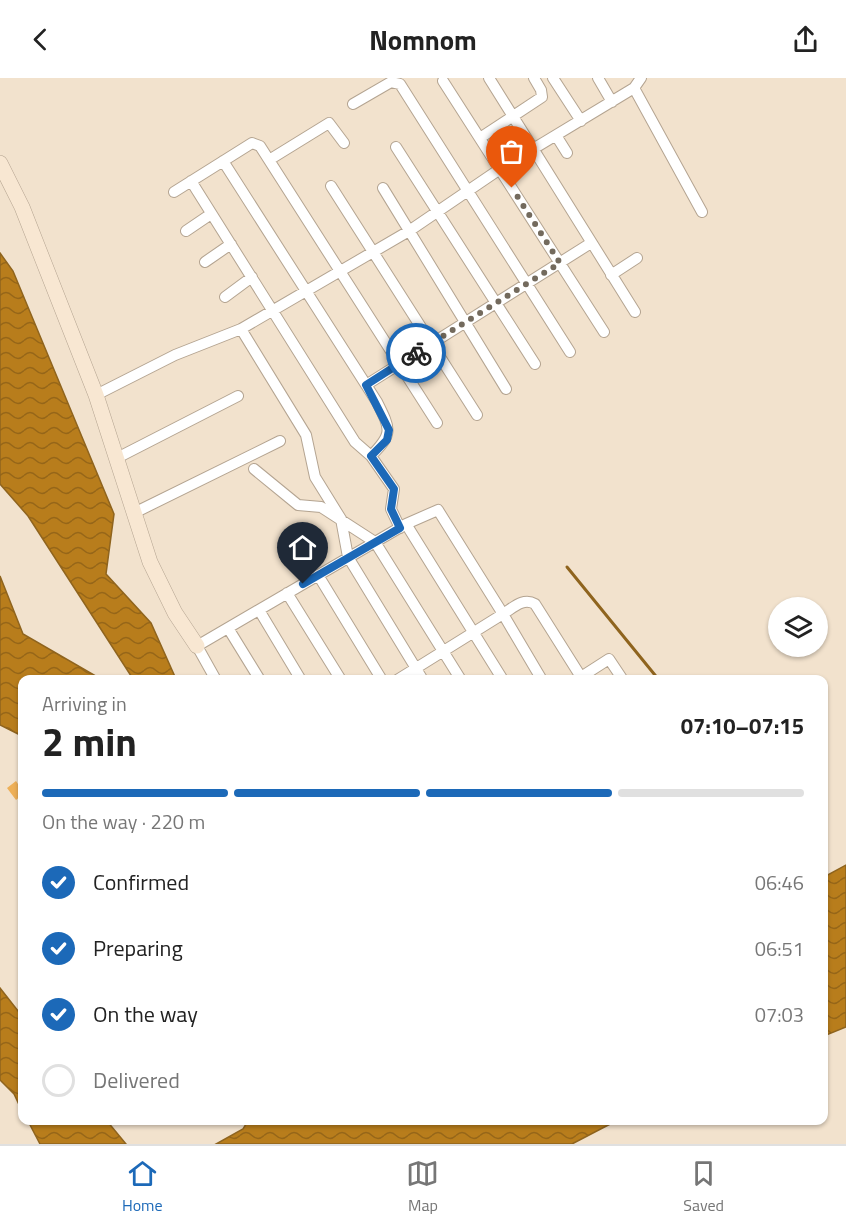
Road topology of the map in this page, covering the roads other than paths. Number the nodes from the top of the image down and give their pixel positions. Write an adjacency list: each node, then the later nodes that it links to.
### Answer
1 (489, 78): 9 (street)
2 (534, 78): 9 (street)
3 (553, 78): 10 (street)
4 (598, 78): 7 (street)
5 (443, 81): 12 (street)
6 (637, 83): 7 (street); 27 (street)
7 (612, 102): 10 (street)
8 (353, 104): 24 (street)
9 (514, 115): 12 (street); 15 (street)
10 (581, 121): 11 (street)
11 (557, 137): 15 (street); 16 (street)
12 (480, 138): 20 (street)
13 (344, 143): 17 (street)
14 (396, 147): 26 (street)
15 (535, 149): 20 (street); 31 (street)
16 (567, 153)
17 (269, 160): 18 (street); 37 (street)
18 (224, 161): 21 (street); 41 (street)
19 (0, 164): 55 (street)
20 (500, 170): 24 (street); 36 (street)
21 (191, 182): 25 (street); 28 (street)
22 (331, 186): 33 (street)
23 (383, 188): 30 (street)
24 (469, 190): 26 (street); 40 (street)
25 (174, 192)
26 (438, 210): 30 (street); 43 (street)
27 (702, 213)
28 (211, 214): 29 (street); 32 (street)
29 (186, 231)
30 (409, 231): 33 (street); 46 (street)
31 (591, 243): 36 (street); 38 (street)
32 (231, 244): 35 (street); 39 (street)
33 (374, 252): 37 (street); 49 (street)
34 (638, 258): 38 (street)
35 (205, 262)
36 (560, 263): 40 (street); 48 (street)
37 (341, 271): 41 (street); 51 (street)
38 (611, 274): 45 (street)
39 (252, 277): 42 (street); 44 (street)
40 (528, 283): 43 (street); 50 (street)
41 (307, 291): 44 (street); 53 (street)
42 (225, 297)
43 (496, 302): 46 (street); 52 (street)
44 (273, 310): 47 (street); 60 (street)
45 (635, 312)
46 (464, 323): 49 (street); 54 (street)
47 (241, 328): 55 (street); 64 (street)
48 (604, 332)
49 (431, 344): 51 (street); 57 (street)
50 (570, 352)
51 (399, 363): 53 (street); 58 (street)
52 (535, 364)
53 (366, 385): 60 (street)
54 (506, 389)
55 (96, 395): 61 (street)
56 (238, 396): 61 (street)
57 (477, 415)
58 (437, 423)
59 (280, 441): 63 (street)
60 (371, 456): 65 (street)
61 (117, 458): 63 (street)
62 (254, 469): 64 (street)
63 (134, 513): 74 (street)
64 (341, 519): 66 (street); 67 (street)
65 (403, 526): 66 (street); 71 (street); 73 (street)
66 (375, 542): 67 (street); 75 (street)
67 (348, 557): 68 (street); 76 (street)
68 (318, 575): 69 (street); 81 (street)
69 (287, 593): 70 (street); 80 (street)
70 (259, 610): 72 (street); 79 (street)
71 (503, 614): 73 (street); 86 (street); 87 (street)
72 (228, 628): 74 (street); 78 (street)
73 (473, 632): 75 (street); 85 (street)
74 (197, 646): 77 (street)
75 (443, 651): 76 (street); 84 (street)
76 (416, 668): 82 (street); 83 (street)
77 (213, 675)
78 (257, 675)
79 (298, 675)
80 (338, 675)
81 (379, 675)
82 (405, 675)
83 (420, 675)
84 (457, 675)
85 (500, 675)
86 (539, 675)
87 (580, 675)
88 (586, 675): 89 (street)
89 (620, 675)

